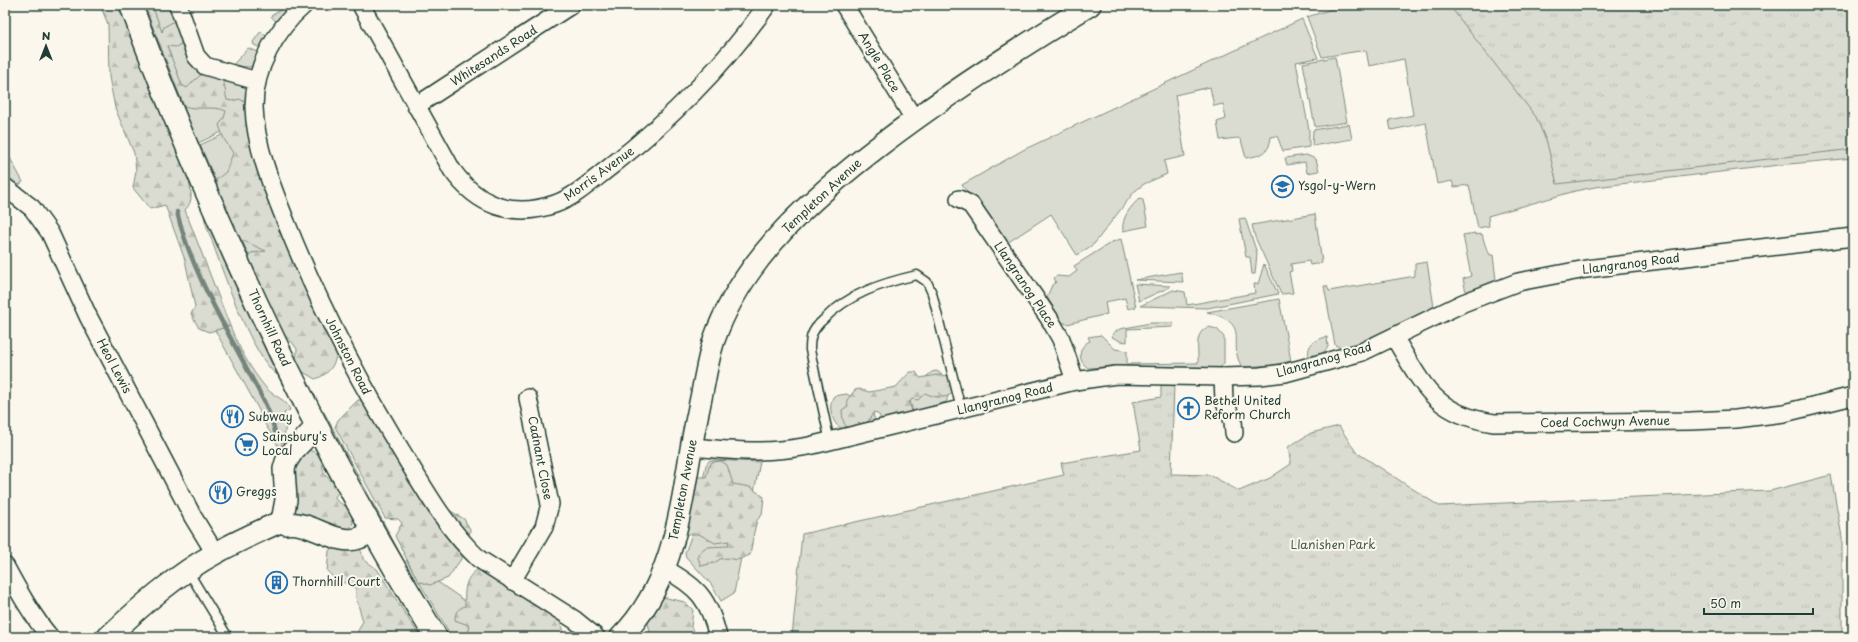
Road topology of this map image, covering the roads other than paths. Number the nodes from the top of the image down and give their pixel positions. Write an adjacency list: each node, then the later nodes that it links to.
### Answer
1 (131, 5): 21 (main road, Thornhill Road)
2 (178, 5): 9 (street)
3 (304, 5): 9 (street, Johnston Road)
4 (361, 5): 10 (street, Morris Avenue)
5 (571, 5): 10 (street, Whitesands Road)
6 (767, 5): 10 (street, Morris Avenue)
7 (844, 5): 11 (street, Angle Place)
8 (1090, 5): 11 (street, Templeton Avenue)
9 (257, 81): 31 (street, Johnston Road)
10 (416, 106)
11 (914, 119): 24 (street, Templeton Avenue)
12 (5, 187): 27 (street, Heol Lewis)
13 (959, 199): 17 (street, Llangranog Place)
14 (1853, 237): 15 (street, Llangranog Road)
15 (1394, 337): 16 (street, Llangranog Road); 18 (street, Coed Cochwyn Avenue)
16 (1223, 377): 17 (street, Llangranog Road); 22 (street)
17 (1075, 381): 20 (street, Llangranog Road)
18 (1853, 396)
19 (528, 398): 31 (street, Cadnant Close)
20 (961, 409): 23 (street, Llangranog Road); 23 (lane)
21 (316, 427): 25 (street); 26 (main road, Thornhill Road)
22 (1234, 433)
23 (830, 442): 24 (street, Llangranog Road)
24 (691, 447): 29 (street, Templeton Avenue)
25 (282, 521): 26 (street); 27 (street)
26 (373, 530): 35 (main road, Thornhill Road)
27 (215, 553): 30 (street)
28 (5, 566): 32 (street)
29 (665, 568): 37 (street, Templeton Avenue); 38 (street)
30 (188, 571): 33 (street); 34 (lane)
31 (512, 581): 36 (street, Johnston Road)
32 (50, 637)
33 (108, 637)
34 (228, 637)
35 (436, 637)
36 (596, 637)
37 (621, 637)
38 (718, 637)

